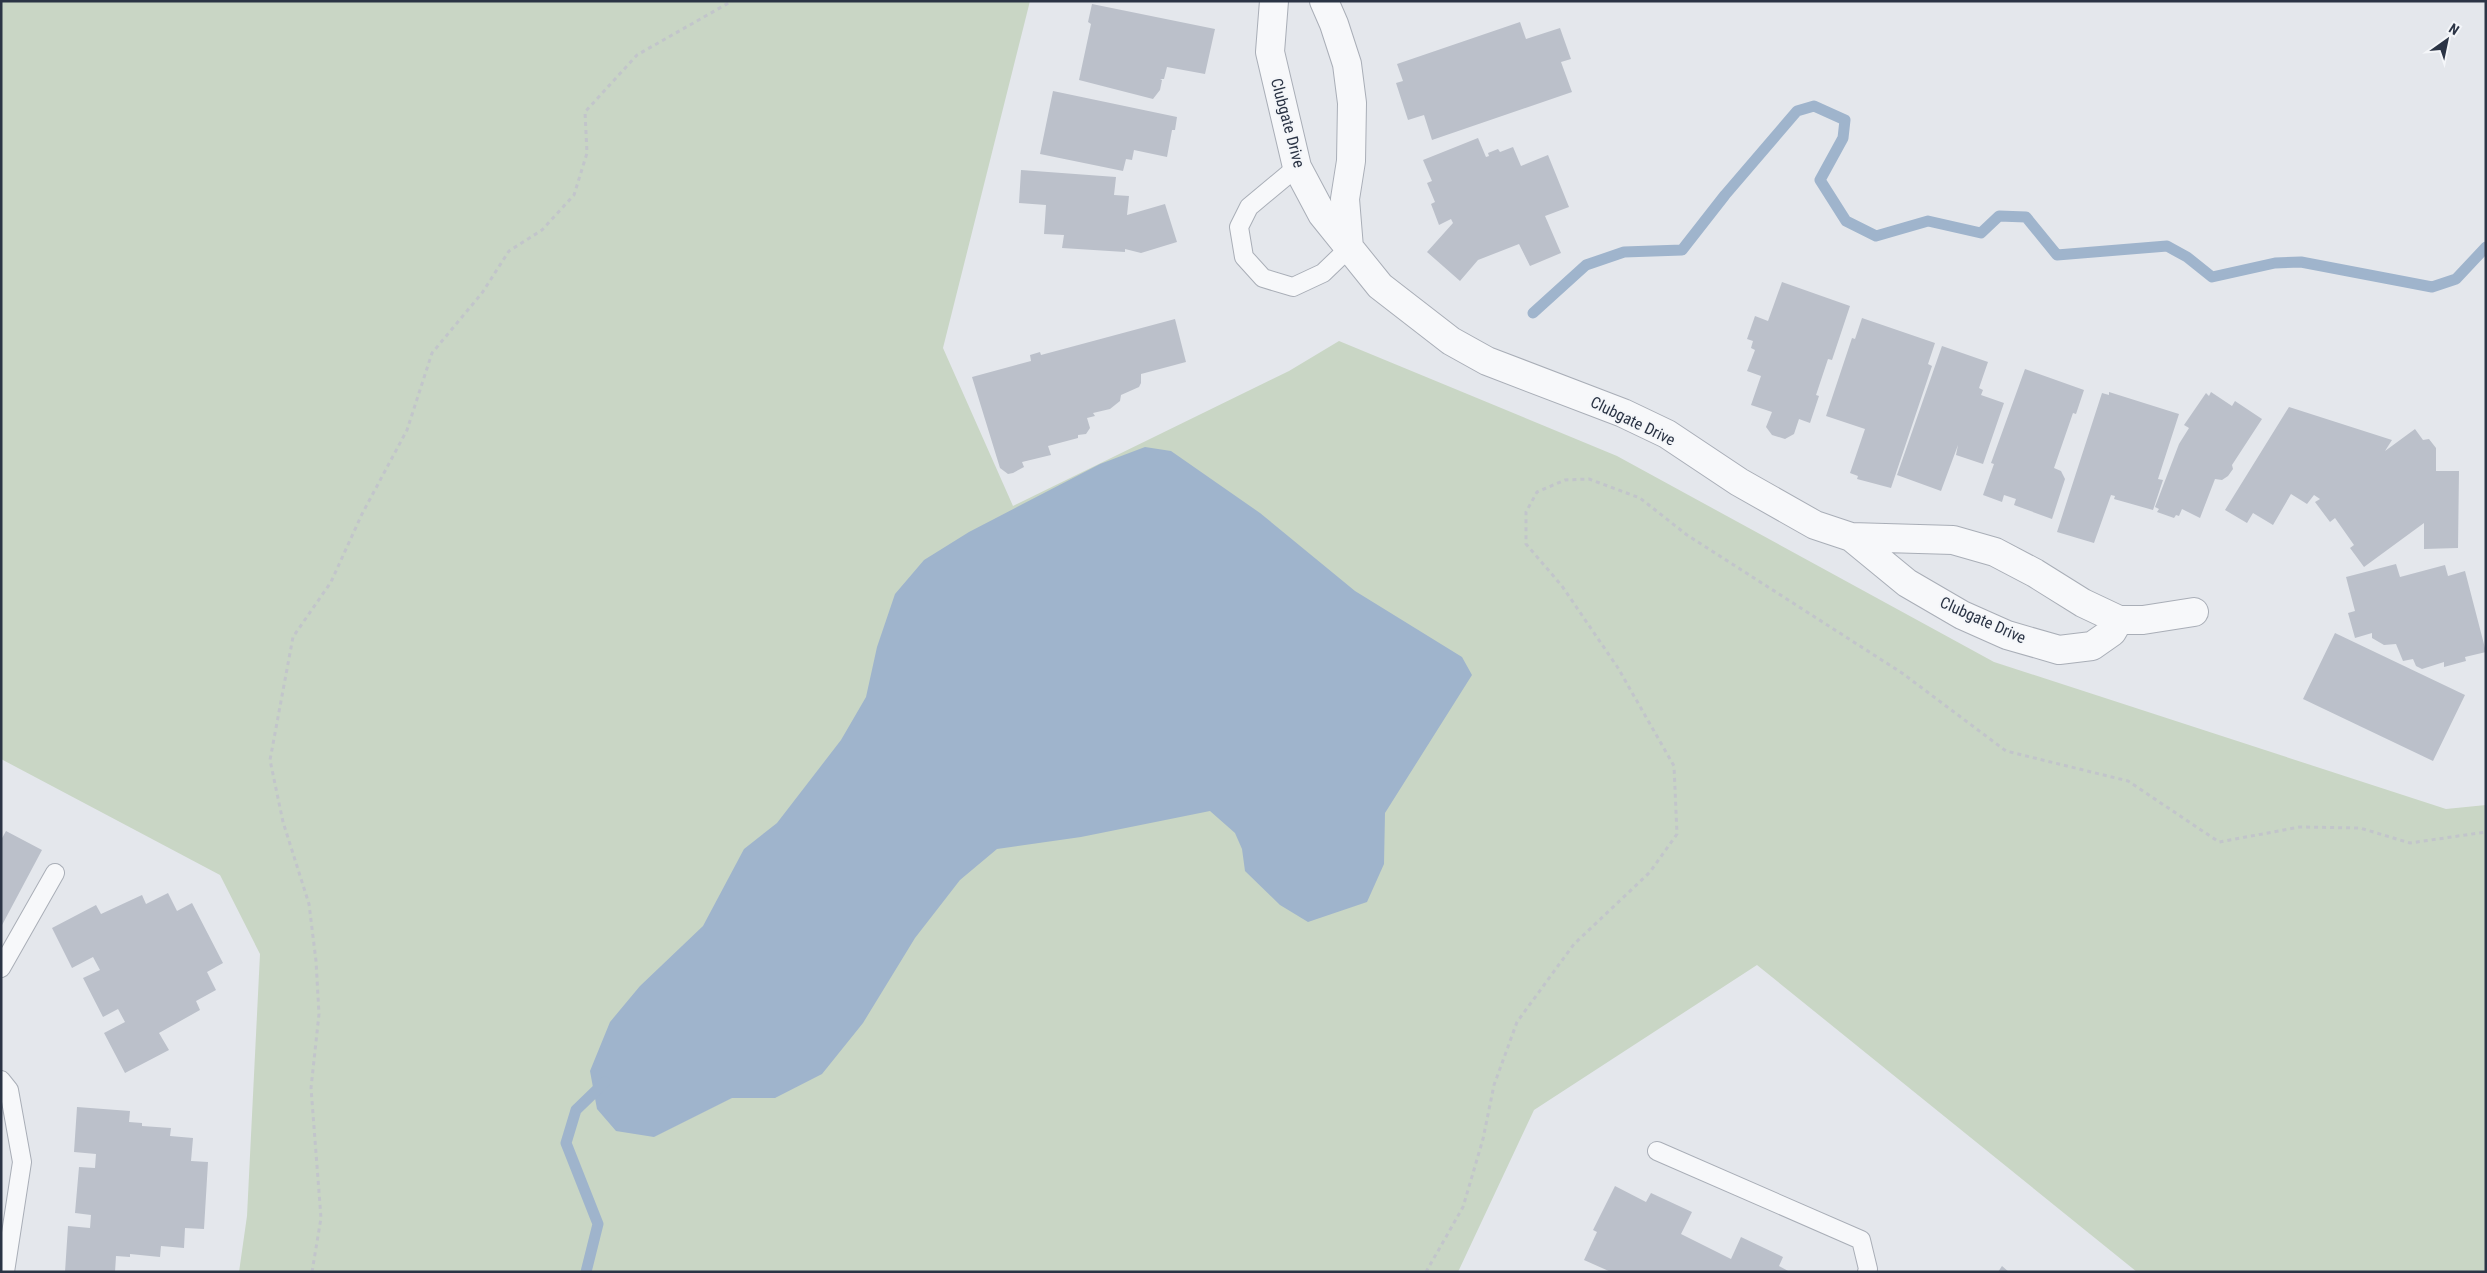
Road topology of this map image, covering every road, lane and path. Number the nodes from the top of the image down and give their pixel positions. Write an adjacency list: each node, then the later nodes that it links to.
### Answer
1 (732, 1): 15 (path)
2 (1274, 1): 4 (street, Clubgate Drive)
3 (1324, 1): 5 (street)
4 (1297, 167): 5 (street, Clubgate Drive); 5 (lane)
5 (1349, 248): 6 (street, Clubgate Drive)
6 (1851, 537): 8 (street); 8 (street, Clubgate Drive)
7 (2194, 612): 8 (street)
8 (2119, 620)
9 (2486, 832): 16 (path)
10 (55, 873): 11 (lane)
11 (1, 968)
12 (1, 1080): 14 (lane)
13 (1657, 1151): 17 (lane)
14 (5, 1272)
15 (312, 1272)
16 (1426, 1272)
17 (1867, 1272)

